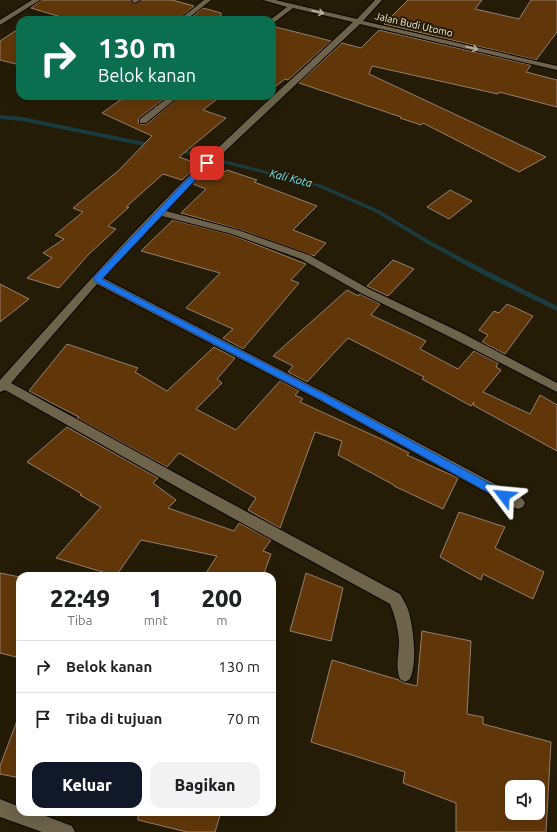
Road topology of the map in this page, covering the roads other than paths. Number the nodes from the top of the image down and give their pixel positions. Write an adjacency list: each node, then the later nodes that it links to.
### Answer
1 (37, 0): 9 (street)
2 (208, 0): 6 (street)
3 (266, 0): 5 (street, Jalan Budi Utomo)
4 (379, 0): 8 (street)
5 (292, 6): 7 (street); 8 (street, Jalan Budi Utomo, one-way to 8)
6 (187, 16)
7 (276, 19)
8 (359, 21): 10 (street, Jalan Budi Utomo, one-way to 10); 11 (street)
9 (0, 22)
10 (557, 68)
11 (276, 98)
12 (170, 100): 14 (street)
13 (274, 100): 15 (street)
14 (143, 121)
15 (159, 212): 16 (street); 18 (street)
16 (96, 279): 17 (street); 19 (street)
17 (2, 386): 20 (street)
18 (557, 388)
19 (518, 503)
20 (405, 674)
21 (0, 808): 22 (street)
22 (16, 814)
23 (22, 816): 24 (street)
24 (66, 832)

